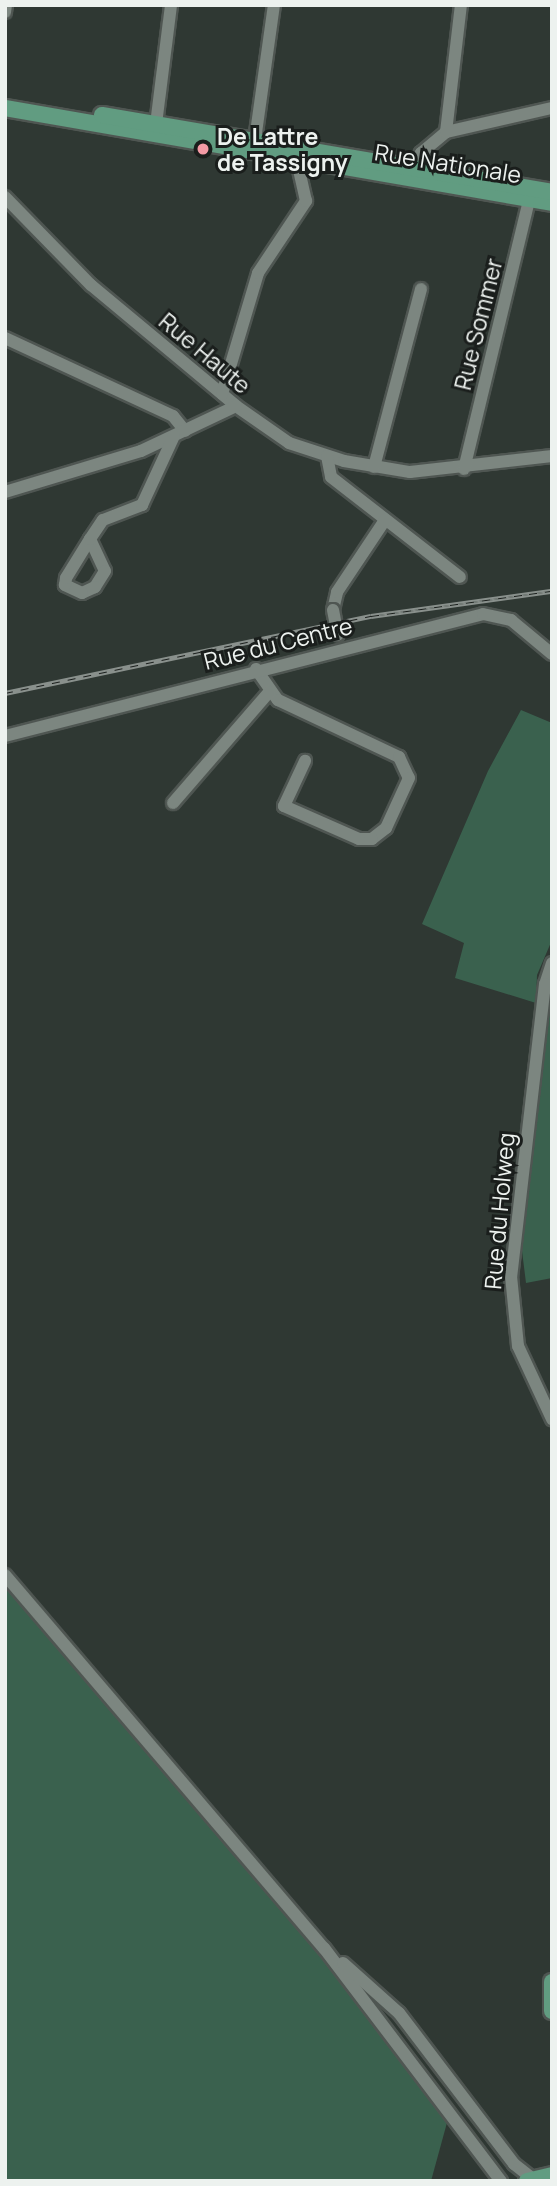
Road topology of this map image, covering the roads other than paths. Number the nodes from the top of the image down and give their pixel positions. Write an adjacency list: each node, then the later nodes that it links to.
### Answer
1 (6, 5): 5 (street)
2 (171, 5): 10 (street)
3 (274, 5): 12 (street)
4 (461, 5): 11 (street)
5 (5, 12)
6 (5, 98): 9 (main road, Rue Nationale)
7 (5, 108): 9 (main road, Rue Nationale)
8 (552, 108): 11 (street)
9 (62, 113): 10 (main road, Rue Nationale)
10 (155, 130): 12 (main road, Rue Nationale)
11 (446, 132): 14 (street)
12 (254, 146): 13 (main road, Rue Nationale)
13 (295, 154): 14 (main road, Rue Nationale); 21 (street)
14 (411, 174): 16 (main road, Rue Nationale)
15 (552, 192): 16 (main road, Rue Nationale)
16 (531, 194): 18 (main road, Rue Nationale); 27 (street, Rue Sommer)
17 (5, 197): 21 (street, Rue Haute)
18 (552, 203)
19 (421, 289): 26 (street)
20 (5, 338): 23 (street)
21 (222, 394): 22 (street, Rue Haute)
22 (236, 406): 23 (street); 24 (street, Rue Haute)
23 (179, 434): 28 (street); 30 (street)
24 (327, 456): 26 (street, Rue Haute); 29 (street)
25 (552, 456): 27 (street, Rue Haute)
26 (374, 467): 27 (street, Rue Haute)
27 (464, 469)
28 (5, 492)
29 (385, 520): 31 (street); 32 (street, bridge)
30 (90, 538)
31 (460, 577)
32 (341, 648): 33 (street, Rue du Centre); 34 (street, Rue du Centre)
33 (552, 654)
34 (256, 669): 35 (street); 36 (street, Rue du Centre)
35 (270, 692): 37 (street); 38 (street)
36 (5, 736)
37 (304, 761)
38 (173, 803)
39 (552, 963): 40 (street, Rue du Holweg)
40 (552, 1419)
41 (5, 1575): 42 (street)
42 (324, 1948): 46 (street); 47 (street)
43 (552, 1982): 44 (main road)
44 (552, 2011)
45 (552, 2175): 46 (main road)
46 (529, 2180)
47 (501, 2181)

